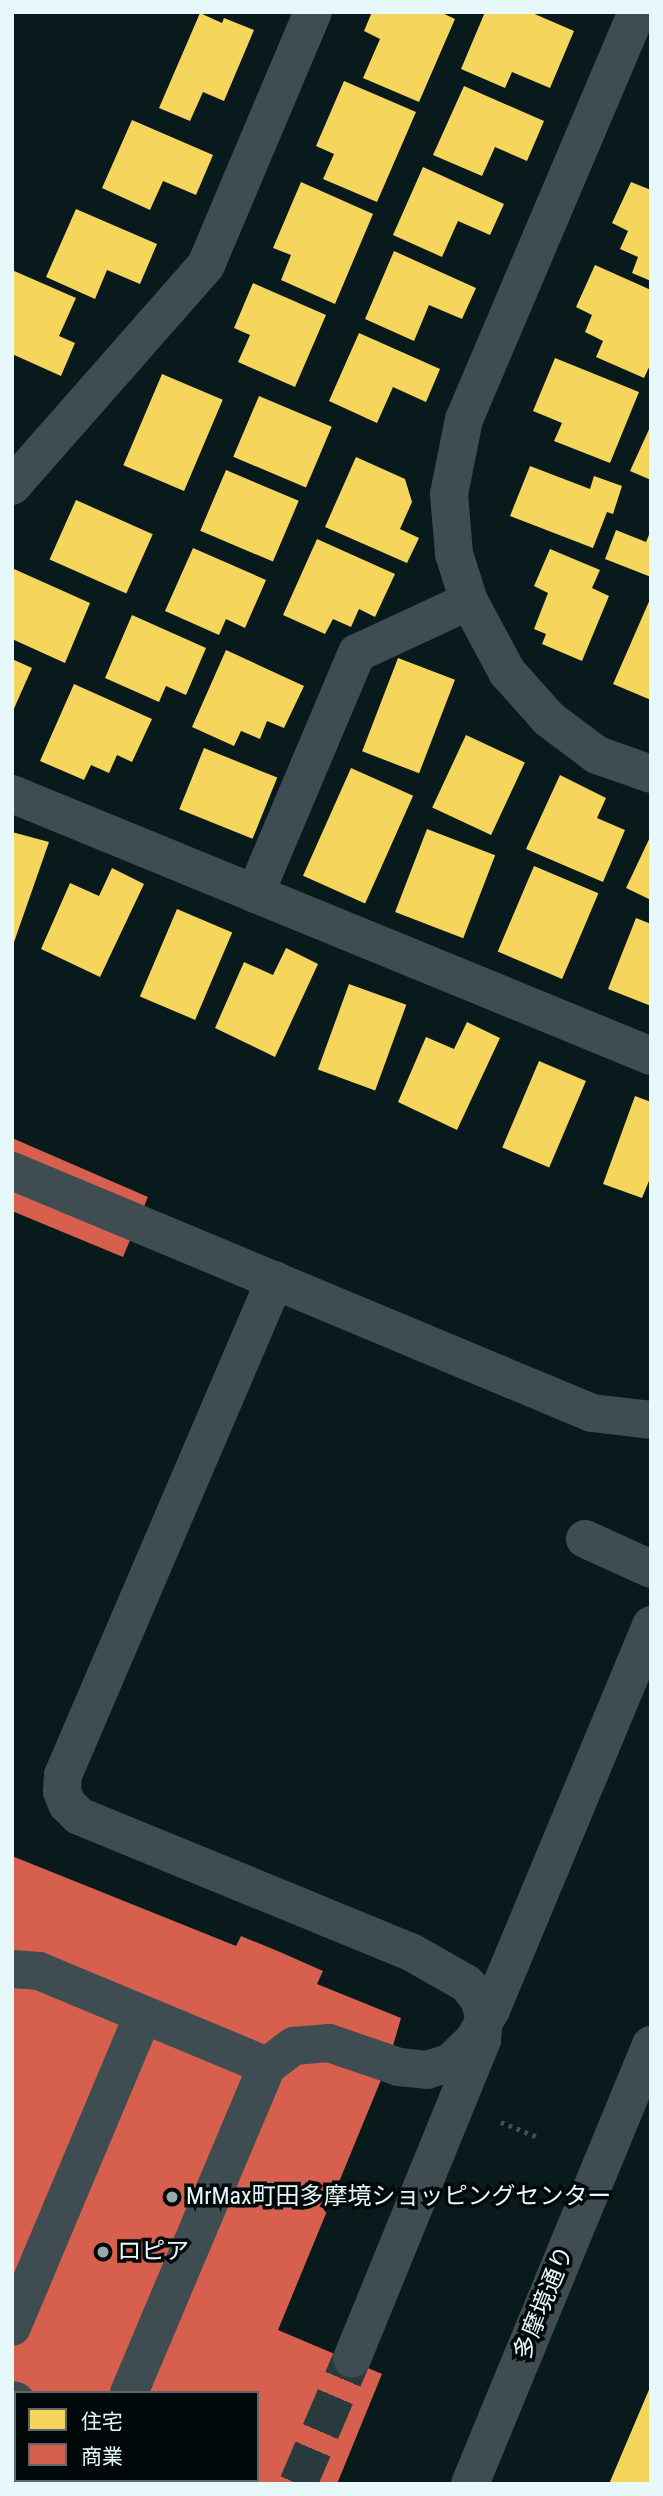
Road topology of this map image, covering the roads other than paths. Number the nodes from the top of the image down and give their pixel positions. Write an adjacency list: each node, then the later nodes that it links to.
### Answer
1 (313, 12): 3 (street)
2 (636, 12): 4 (street)
3 (12, 486)
4 (469, 601): 5 (street); 7 (street)
5 (651, 774)
6 (12, 794): 7 (street)
7 (255, 894): 8 (street)
8 (651, 1056)
9 (12, 1171): 10 (street)
10 (275, 1280): 11 (street); 20 (street)
11 (651, 1420)
12 (586, 1539): 13 (street)
13 (651, 1569)
14 (651, 1625): 18 (street)
15 (12, 1969): 16 (street)
16 (143, 2015): 18 (street); 19 (street)
17 (651, 2045): 22 (street, 多摩境通り)
18 (267, 2066): 21 (street)
19 (12, 2328)
20 (352, 2358)
21 (130, 2391)
22 (470, 2484)

